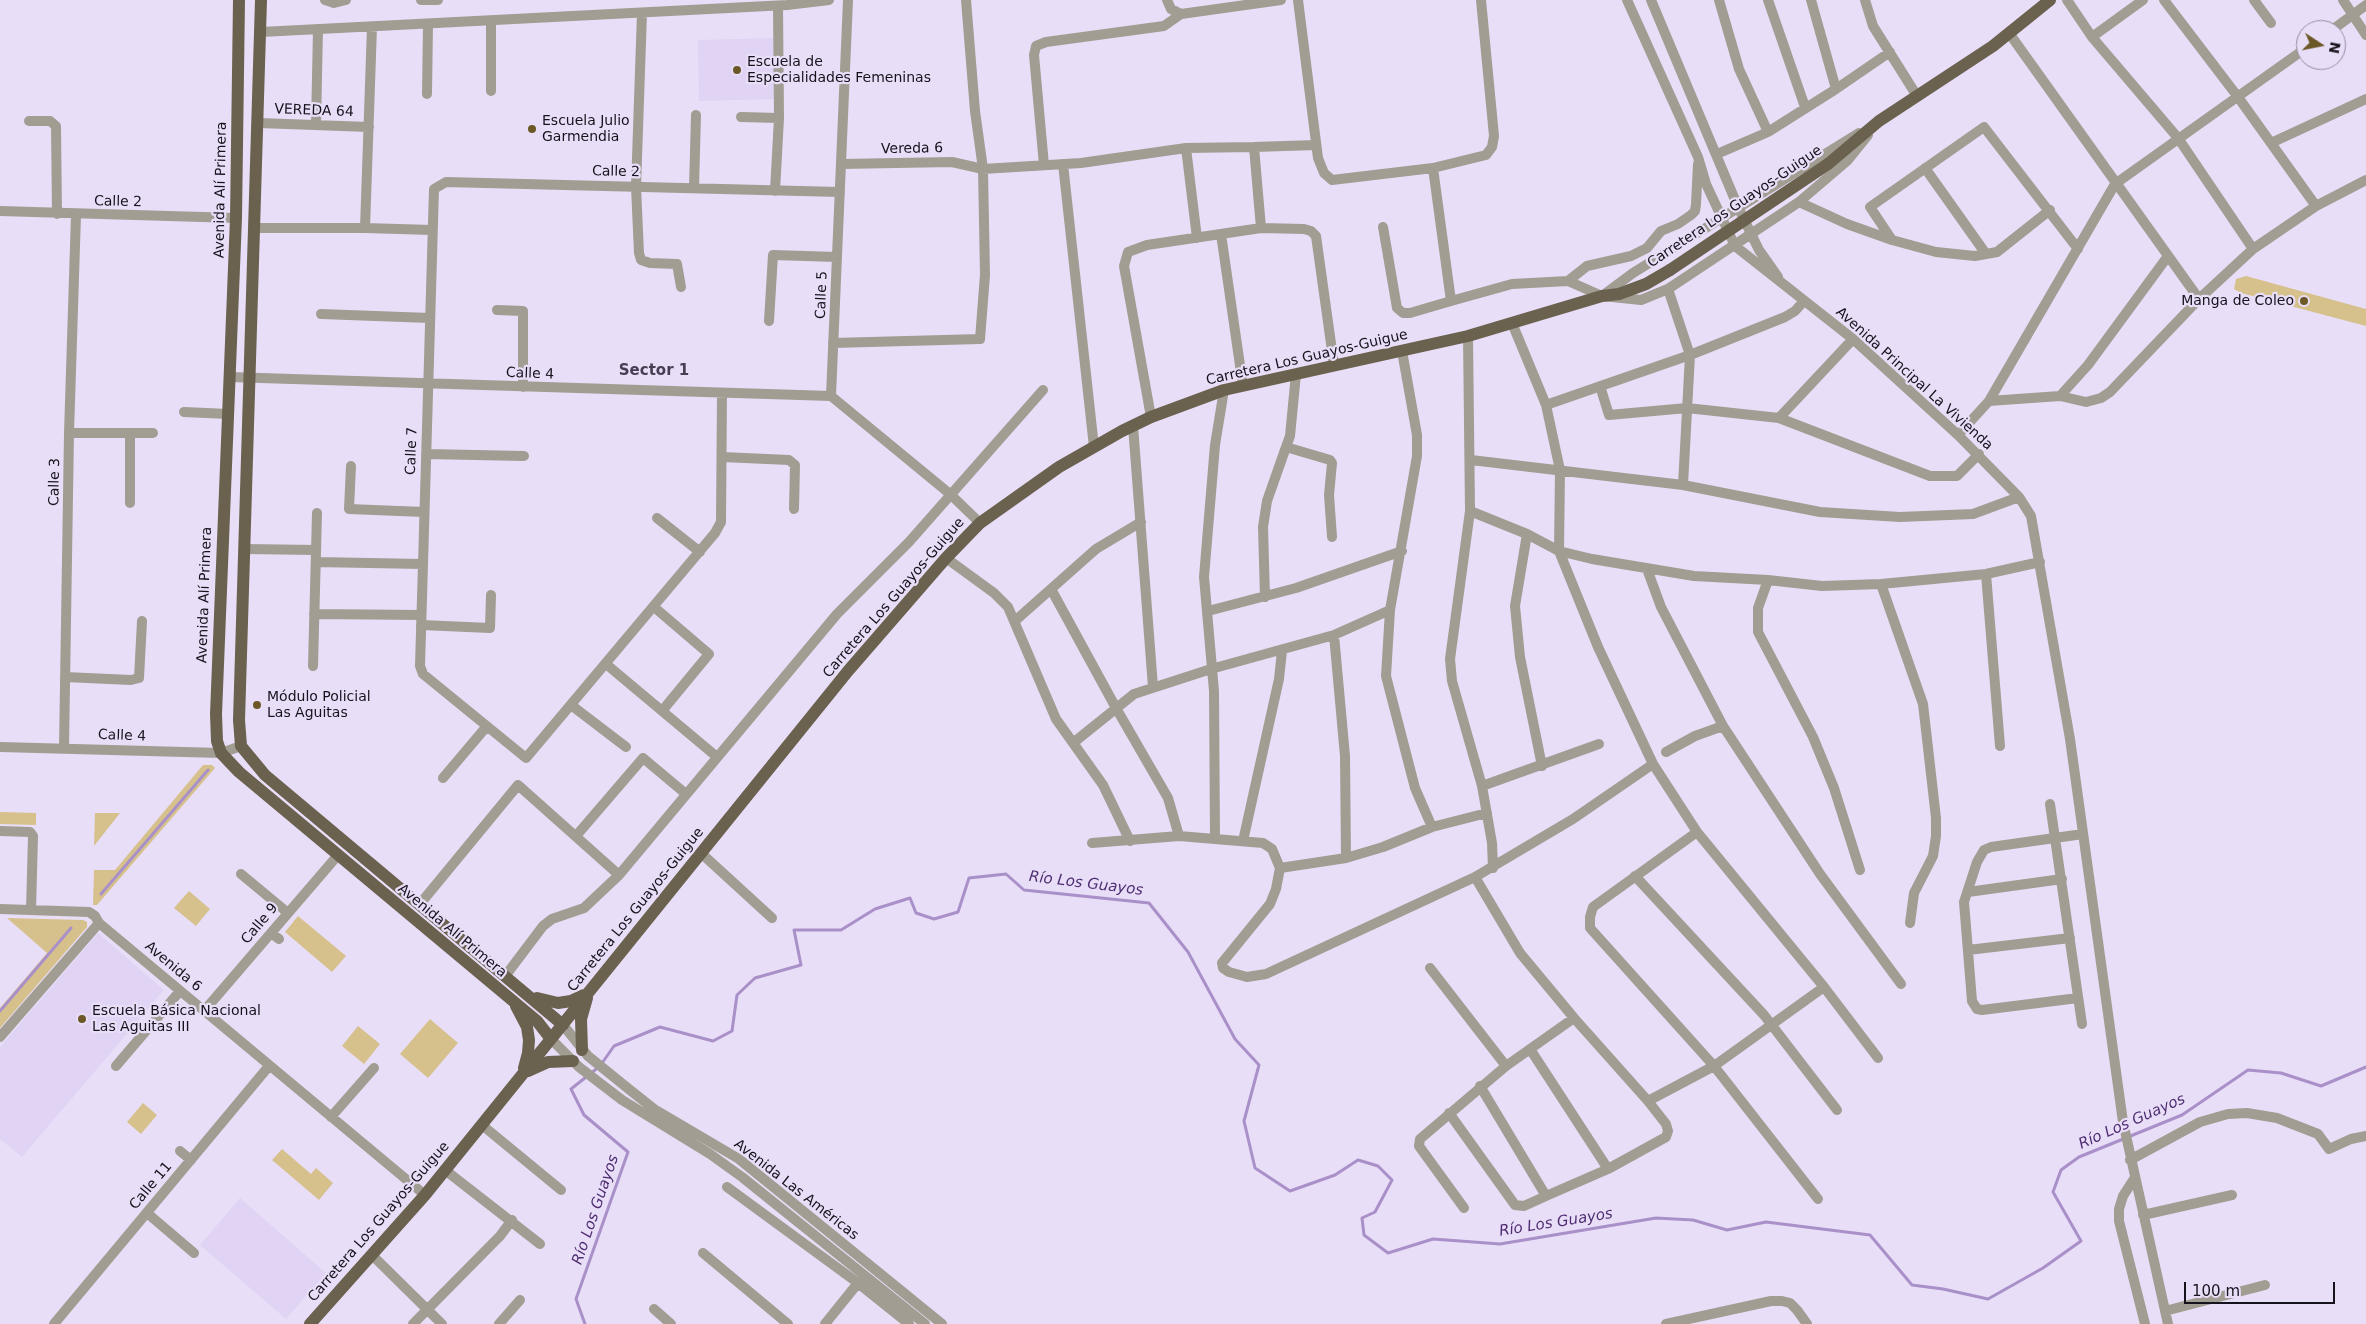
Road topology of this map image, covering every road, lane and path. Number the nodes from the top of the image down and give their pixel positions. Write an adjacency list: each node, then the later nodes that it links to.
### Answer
1 (325, 0): 2 (street)
2 (346, 0)
3 (421, 0): 4 (street)
4 (438, 0)
5 (830, 0): 26 (street)
6 (848, 0): 66 (street, Calle 5)
7 (966, 0): 71 (street)
8 (1167, 0): 29 (street)
9 (1281, 0): 29 (street)
10 (1298, 0): 61 (street)
11 (1481, 0): 69 (street)
12 (1627, 0): 65 (street, Avenida Principal La Vivienda)
13 (1651, 0): 64 (street, Avenida Principal La Vivienda)
14 (1719, 0): 58 (street)
15 (1768, 0): 49 (street)
16 (1811, 0): 43 (street)
17 (1865, 0): 41 (street)
18 (2050, 0): 38 (main road, Carretera Los Guayos-Guigue)
19 (2067, 0): 40 (street)
20 (2143, 0): 40 (street)
21 (2164, 0): 47 (street)
22 (2254, 0): 33 (street)
23 (2343, 0): 30 (street)
24 (239, 3): 25 (main road); 85 (main road, Avenida Alí Primera)
25 (261, 4): 37 (main road)
26 (784, 4): 28 (street); 52 (street)
27 (2366, 5): 30 (street)
28 (642, 13): 31 (street); 74 (street)
29 (1181, 14): 68 (street)
30 (2353, 15): 32 (street); 39 (street)
31 (491, 20): 34 (street); 44 (street)
32 (2346, 20)
33 (2271, 23)
34 (428, 24): 35 (street); 45 (street)
35 (372, 26): 36 (street); 57 (street)
36 (318, 29): 37 (street); 56 (street)
37 (260, 32): 55 (main road)
38 (2009, 33): 46 (main road, Carretera Los Guayos-Guigue); 73 (street)
39 (2366, 35)
40 (2092, 37): 59 (street)
41 (1890, 52): 43 (street); 46 (street)
42 (2296, 55): 47 (street)
43 (1836, 89): 49 (street)
44 (491, 91)
45 (427, 94)
46 (1917, 96): 54 (main road, Carretera Los Guayos-Guigue)
47 (2238, 97): 59 (street); 60 (street)
48 (2366, 98): 60 (street)
49 (1805, 107): 58 (street)
50 (696, 116): 75 (street)
51 (741, 117): 52 (street)
52 (779, 118): 76 (street)
53 (30, 121): 83 (street)
54 (1879, 121): 78 (street); 80 (street); 106 (main road, Carretera Los Guayos-Guigue, bridge)
55 (259, 123): 56 (street, VEREDA 64); 88 (main road)
56 (316, 125): 57 (street, VEREDA 64)
57 (369, 127): 89 (street)
58 (1768, 132): 64 (street)
59 (2178, 138): 73 (street); 98 (street)
60 (2271, 143): 79 (street)
61 (1316, 145): 62 (street, Vereda 6); 69 (street)
62 (1254, 147): 63 (street, Vereda 6); 90 (street)
63 (1186, 148): 67 (street, Vereda 6); 94 (street)
64 (1717, 154): 80 (street, Avenida Principal La Vivienda)
65 (1698, 157): 86 (street, Avenida Principal La Vivienda); 102 (street)
66 (841, 164): 71 (street, Vereda 6); 77 (street, Calle 5)
67 (1063, 164): 68 (street, Vereda 6); 145 (street)
68 (1044, 165): 71 (street, Vereda 6)
69 (1433, 168): 108 (street)
70 (1925, 168): 81 (street); 95 (street); 99 (street)
71 (983, 169): 117 (street)
72 (2366, 180): 79 (street)
73 (2115, 184): 97 (street); 100 (street)
74 (636, 187): 75 (street, Calle 2); 91 (street, Calle 2); 103 (street)
75 (694, 188): 76 (street, Calle 2)
76 (775, 191): 77 (street, Calle 2)
77 (840, 192): 101 (street, Calle 5)
78 (1799, 202): 93 (street); 95 (street)
79 (2316, 206): 98 (street)
80 (1738, 207): 86 (street); 93 (street, Avenida Principal La Vivienda)
81 (2050, 210): 97 (street); 99 (street)
82 (0, 211): 83 (street, Calle 2)
83 (57, 214): 84 (street, Calle 2)
84 (76, 215): 85 (street, Calle 2); 141 (street, Calle 3)
85 (236, 218): 122 (main road, Avenida Alí Primera)
86 (1721, 218): 96 (street, Avenida Principal La Vivienda); 106 (street)
87 (1384, 227): 108 (street)
88 (256, 228): 89 (street); 123 (main road)
89 (365, 228): 91 (street)
90 (1260, 228): 92 (street); 120 (street)
91 (432, 230): 112 (street, Calle 7)
92 (1221, 234): 94 (street); 125 (street)
93 (1750, 234): 96 (street); 104 (street, Avenida Principal La Vivienda)
94 (1197, 238): 138 (street)
95 (1892, 240): 99 (street)
96 (1735, 246): 104 (street, Avenida Principal La Vivienda); 105 (street)
97 (2078, 249): 133 (street)
98 (2253, 249): 107 (street)
99 (1986, 254)
100 (2168, 256): 107 (street); 132 (street)
101 (837, 258): 113 (street); 117 (street, Calle 5)
102 (1568, 281): 106 (street); 108 (street)
103 (681, 287)
104 (1786, 288): 109 (street, Avenida Principal La Vivienda)
105 (1668, 289): 106 (street); 119 (street)
106 (1602, 296): 114 (main road, Carretera Los Guayos-Guigue)
107 (2199, 299): 132 (street)
108 (1451, 302)
109 (1803, 302): 116 (street, Avenida Principal La Vivienda); 119 (street)
110 (498, 310): 127 (street)
111 (321, 314): 112 (street)
112 (430, 318): 124 (street, Calle 7)
113 (769, 321)
114 (1512, 323): 115 (main road, Carretera Los Guayos-Guigue); 134 (street)
115 (1468, 336): 118 (main road, Carretera Los Guayos-Guigue); 151 (street)
116 (1853, 339): 139 (street); 144 (street, Avenida Principal La Vivienda)
117 (833, 343): 131 (street, Calle 5)
118 (1402, 351): 120 (main road, Carretera Los Guayos-Guigue); 169 (street)
119 (1690, 355): 126 (street); 135 (street)
120 (1334, 365): 121 (main road, Carretera Los Guayos-Guigue)
121 (1296, 374): 125 (main road, Carretera Los Guayos-Guigue); 146 (street)
122 (229, 377): 123 (street, Calle 4); 137 (main road, Avenida Alí Primera)
123 (251, 380): 124 (street, Calle 4); 167 (main road)
124 (428, 384): 127 (street, Calle 4); 147 (street, Calle 7)
125 (1243, 386): 129 (main road, Carretera Los Guayos-Guigue)
126 (1600, 386): 134 (street); 135 (street)
127 (523, 387): 130 (street, Calle 4)
128 (1043, 390): 155 (street)
129 (1224, 390): 138 (main road, Carretera Los Guayos-Guigue); 185 (street)
130 (722, 393): 131 (street, Calle 4); 150 (street)
131 (831, 396): 155 (street)
132 (2060, 396): 133 (street)
133 (1989, 401): 144 (street)
134 (1546, 405): 153 (street)
135 (1687, 408): 139 (street); 154 (street)
136 (184, 412): 137 (street)
137 (228, 414): 210 (main road, Avenida Alí Primera)
138 (1151, 417): 140 (main road, Carretera Los Guayos-Guigue)
139 (1779, 418): 148 (street)
140 (1133, 426): 145 (main road, Carretera Los Guayos-Guigue); 163 (street)
141 (69, 433): 142 (street); 195 (street, Calle 3)
142 (130, 433): 143 (street); 157 (street)
143 (153, 433)
144 (1958, 434): 148 (street, Avenida Principal La Vivienda)
145 (1094, 446): 164 (main road, Carretera Los Guayos-Guigue)
146 (1286, 447): 166 (street); 182 (street)
147 (426, 454): 149 (street); 160 (street, Calle 7)
148 (1979, 454): 156 (street, Avenida Principal La Vivienda)
149 (524, 456)
150 (722, 457): 158 (street); 171 (street)
151 (1471, 460): 153 (street); 159 (street)
152 (350, 466): 160 (street)
153 (1560, 470): 154 (street); 170 (street)
154 (1683, 484): 156 (street)
155 (950, 494): 164 (street); 211 (street)
156 (2019, 497): 174 (street, Avenida Principal La Vivienda)
157 (130, 503)
158 (794, 509)
159 (1470, 511): 165 (street); 215 (street)
160 (424, 512): 175 (street, Calle 7)
161 (317, 513): 168 (street)
162 (658, 518): 171 (street)
163 (1142, 522): 180 (street); 196 (street)
164 (980, 523): 172 (main road, Carretera Los Guayos-Guigue)
165 (1527, 534): 170 (street); 213 (street)
166 (1332, 537)
167 (245, 548): 168 (street); 204 (main road)
168 (316, 550): 173 (street)
169 (1402, 551): 182 (street); 184 (street)
170 (1559, 551): 176 (street); 212 (street)
171 (700, 552): 183 (street)
172 (946, 558): 188 (street); 230 (main road, Carretera Los Guayos-Guigue)
173 (316, 562): 175 (street); 186 (street)
174 (2040, 562): 177 (street); 222 (street, Avenida Principal La Vivienda)
175 (423, 564): 187 (street, Calle 7)
176 (1647, 569): 178 (street); 201 (street)
177 (1986, 574): 179 (street); 205 (street)
178 (1768, 580): 179 (street); 235 (street)
179 (1881, 584): 248 (street)
180 (1051, 589): 188 (street); 198 (street)
181 (491, 596): 187 (street)
182 (1265, 596): 185 (street)
183 (654, 606): 192 (street); 199 (street)
184 (1390, 610): 190 (street); 219 (street)
185 (1208, 611): 194 (street)
186 (314, 614): 187 (street); 193 (street)
187 (421, 620): 200 (street, Calle 7)
188 (1016, 620): 202 (street)
189 (142, 621): 195 (street)
190 (1334, 635): 191 (street); 232 (street)
191 (1282, 651): 194 (street); 228 (street)
192 (606, 664): 197 (street); 199 (street)
193 (313, 666)
194 (1211, 669): 196 (street); 226 (street)
195 (65, 677): 208 (street, Calle 3)
196 (1153, 687): 198 (street)
197 (571, 705): 200 (street); 207 (street)
198 (1116, 708): 202 (street); 224 (street)
199 (662, 711): 211 (street)
200 (487, 726): 214 (street)
201 (1723, 726): 209 (street); 253 (street)
202 (1073, 743): 227 (street)
203 (1599, 744): 213 (street)
204 (241, 746): 210 (street, Calle 4); 242 (main road, Avenida Alí Primera)
205 (2000, 746)
206 (0, 747): 208 (street, Calle 4)
207 (626, 747)
208 (64, 748): 210 (street, Calle 4)
209 (1666, 752)
210 (221, 753): 231 (main road, Avenida Alí Primera)
211 (717, 757): 216 (street)
212 (1653, 764): 221 (street); 234 (street)
213 (1542, 766): 215 (street)
214 (443, 778)
215 (1482, 786): 218 (street)
216 (686, 794): 223 (street); 237 (street)
217 (2050, 804): 225 (street)
218 (1487, 813): 219 (street); 234 (street)
219 (1432, 828): 232 (street)
220 (0, 831): 244 (street)
221 (1697, 832): 238 (street); 254 (street)
222 (2084, 834): 225 (street); 285 (street, Avenida Principal La Vivienda)
223 (576, 836): 237 (street); 242 (street)
224 (1179, 836): 226 (street); 227 (street)
225 (2056, 838): 240 (street); 241 (street)
226 (1215, 839): 228 (street)
227 (1130, 841): 229 (street)
228 (1243, 841): 233 (street)
229 (1092, 843)
230 (701, 853): 246 (street); 256 (main road, Carretera Los Guayos-Guigue)
231 (338, 855): 245 (street, Calle 9); 259 (main road, Avenida Alí Primera)
232 (1346, 858): 233 (street)
233 (1280, 868): 239 (street)
234 (1493, 868): 239 (street)
235 (1860, 870)
236 (241, 874): 245 (street)
237 (619, 875): 252 (street)
238 (1635, 876): 264 (street); 274 (street)
239 (1475, 877): 261 (street)
240 (2062, 879): 241 (street); 249 (street)
241 (1968, 892): 250 (street)
242 (420, 904): 252 (main road, Avenida Alí Primera)
243 (0, 909): 244 (street, Avenida 6)
244 (31, 910): 247 (street, Avenida 6)
245 (288, 913): 260 (street, Calle 9)
246 (772, 918)
247 (99, 923): 255 (street, Avenida 6); 265 (street)
248 (1910, 923)
249 (2070, 938): 250 (street); 258 (street)
250 (1968, 950): 258 (street)
251 (1430, 968): 273 (street)
252 (506, 975): 257 (main road, Avenida Alí Primera)
253 (1901, 984)
254 (1824, 987): 264 (street); 269 (street)
255 (180, 991): 260 (street, Avenida 6); 271 (street)
256 (589, 992): 257 (main road); 263 (main road, Carretera Los Guayos-Guigue); 268 (main road)
257 (528, 994): 263 (main road, Avenida Alí Primera)
258 (2078, 998): 262 (street)
259 (512, 1000): 266 (main road, Avenida Alí Primera); 276 (main road)
260 (204, 1011): 272 (street, Avenida 6)
261 (1574, 1018): 267 (street); 278 (street)
262 (2082, 1024)
263 (563, 1025): 266 (main road, Carretera Los Guayos-Guigue); 268 (street, Avenida Las Américas)
264 (1771, 1025): 274 (street); 279 (street)
265 (0, 1037)
266 (551, 1039): 270 (street, Avenida Las Américas); 276 (main road, Carretera Los Guayos-Guigue)
267 (1530, 1049): 273 (street); 287 (street)
268 (585, 1053): 320 (street, Avenida Las Américas)
269 (1878, 1058)
270 (576, 1064): 276 (main road); 319 (street, Avenida Las Américas)
271 (116, 1066)
272 (269, 1066): 281 (street, Avenida 6); 286 (street, Calle 11)
273 (1506, 1066): 277 (street)
274 (1714, 1066): 278 (street); 295 (street)
275 (374, 1068): 281 (street)
276 (520, 1077): 282 (main road, Carretera Los Guayos-Guigue)
277 (1480, 1086): 280 (street); 294 (street)
278 (1648, 1101): 287 (street)
279 (1837, 1110)
280 (1449, 1112): 294 (street); 296 (street)
281 (331, 1117): 292 (street, Avenida 6)
282 (482, 1124): 288 (main road, Carretera Los Guayos-Guigue); 291 (street)
283 (2366, 1136): 285 (street)
284 (180, 1151): 286 (street)
285 (2129, 1156): 289 (street, Avenida Principal La Vivienda)
286 (191, 1160): 297 (street, Calle 11)
287 (1608, 1169): 294 (street)
288 (445, 1170): 292 (main road, Carretera Los Guayos-Guigue); 299 (street)
289 (2134, 1179): 298 (street, Avenida Principal La Vivienda); 323 (street)
290 (727, 1188): 304 (street)
291 (561, 1190)
292 (425, 1195): 303 (main road, Carretera Los Guayos-Guigue)
293 (2232, 1195): 298 (street)
294 (1546, 1196)
295 (1818, 1199)
296 (1464, 1208)
297 (147, 1213): 301 (street); 310 (street, Calle 11)
298 (2143, 1215): 309 (street, Avenida Principal La Vivienda)
299 (512, 1220): 300 (street); 308 (street)
300 (540, 1244)
301 (194, 1253)
302 (703, 1253): 316 (street)
303 (373, 1256): 308 (street); 311 (main road, Carretera Los Guayos-Guigue)
304 (858, 1284): 317 (street); 318 (street)
305 (2265, 1285): 309 (street)
306 (520, 1300): 314 (street)
307 (654, 1309): 315 (street)
308 (427, 1311): 312 (street); 313 (street)
309 (2165, 1311): 324 (street, Avenida Principal La Vivienda)
310 (54, 1324)
311 (310, 1324)
312 (414, 1324)
313 (442, 1324)
314 (499, 1324)
315 (671, 1324)
316 (788, 1324)
317 (825, 1324)
318 (909, 1324)
319 (925, 1324)
320 (942, 1324)
321 (1666, 1324): 322 (street)
322 (1807, 1324)
323 (2145, 1324)
324 (2168, 1324)

